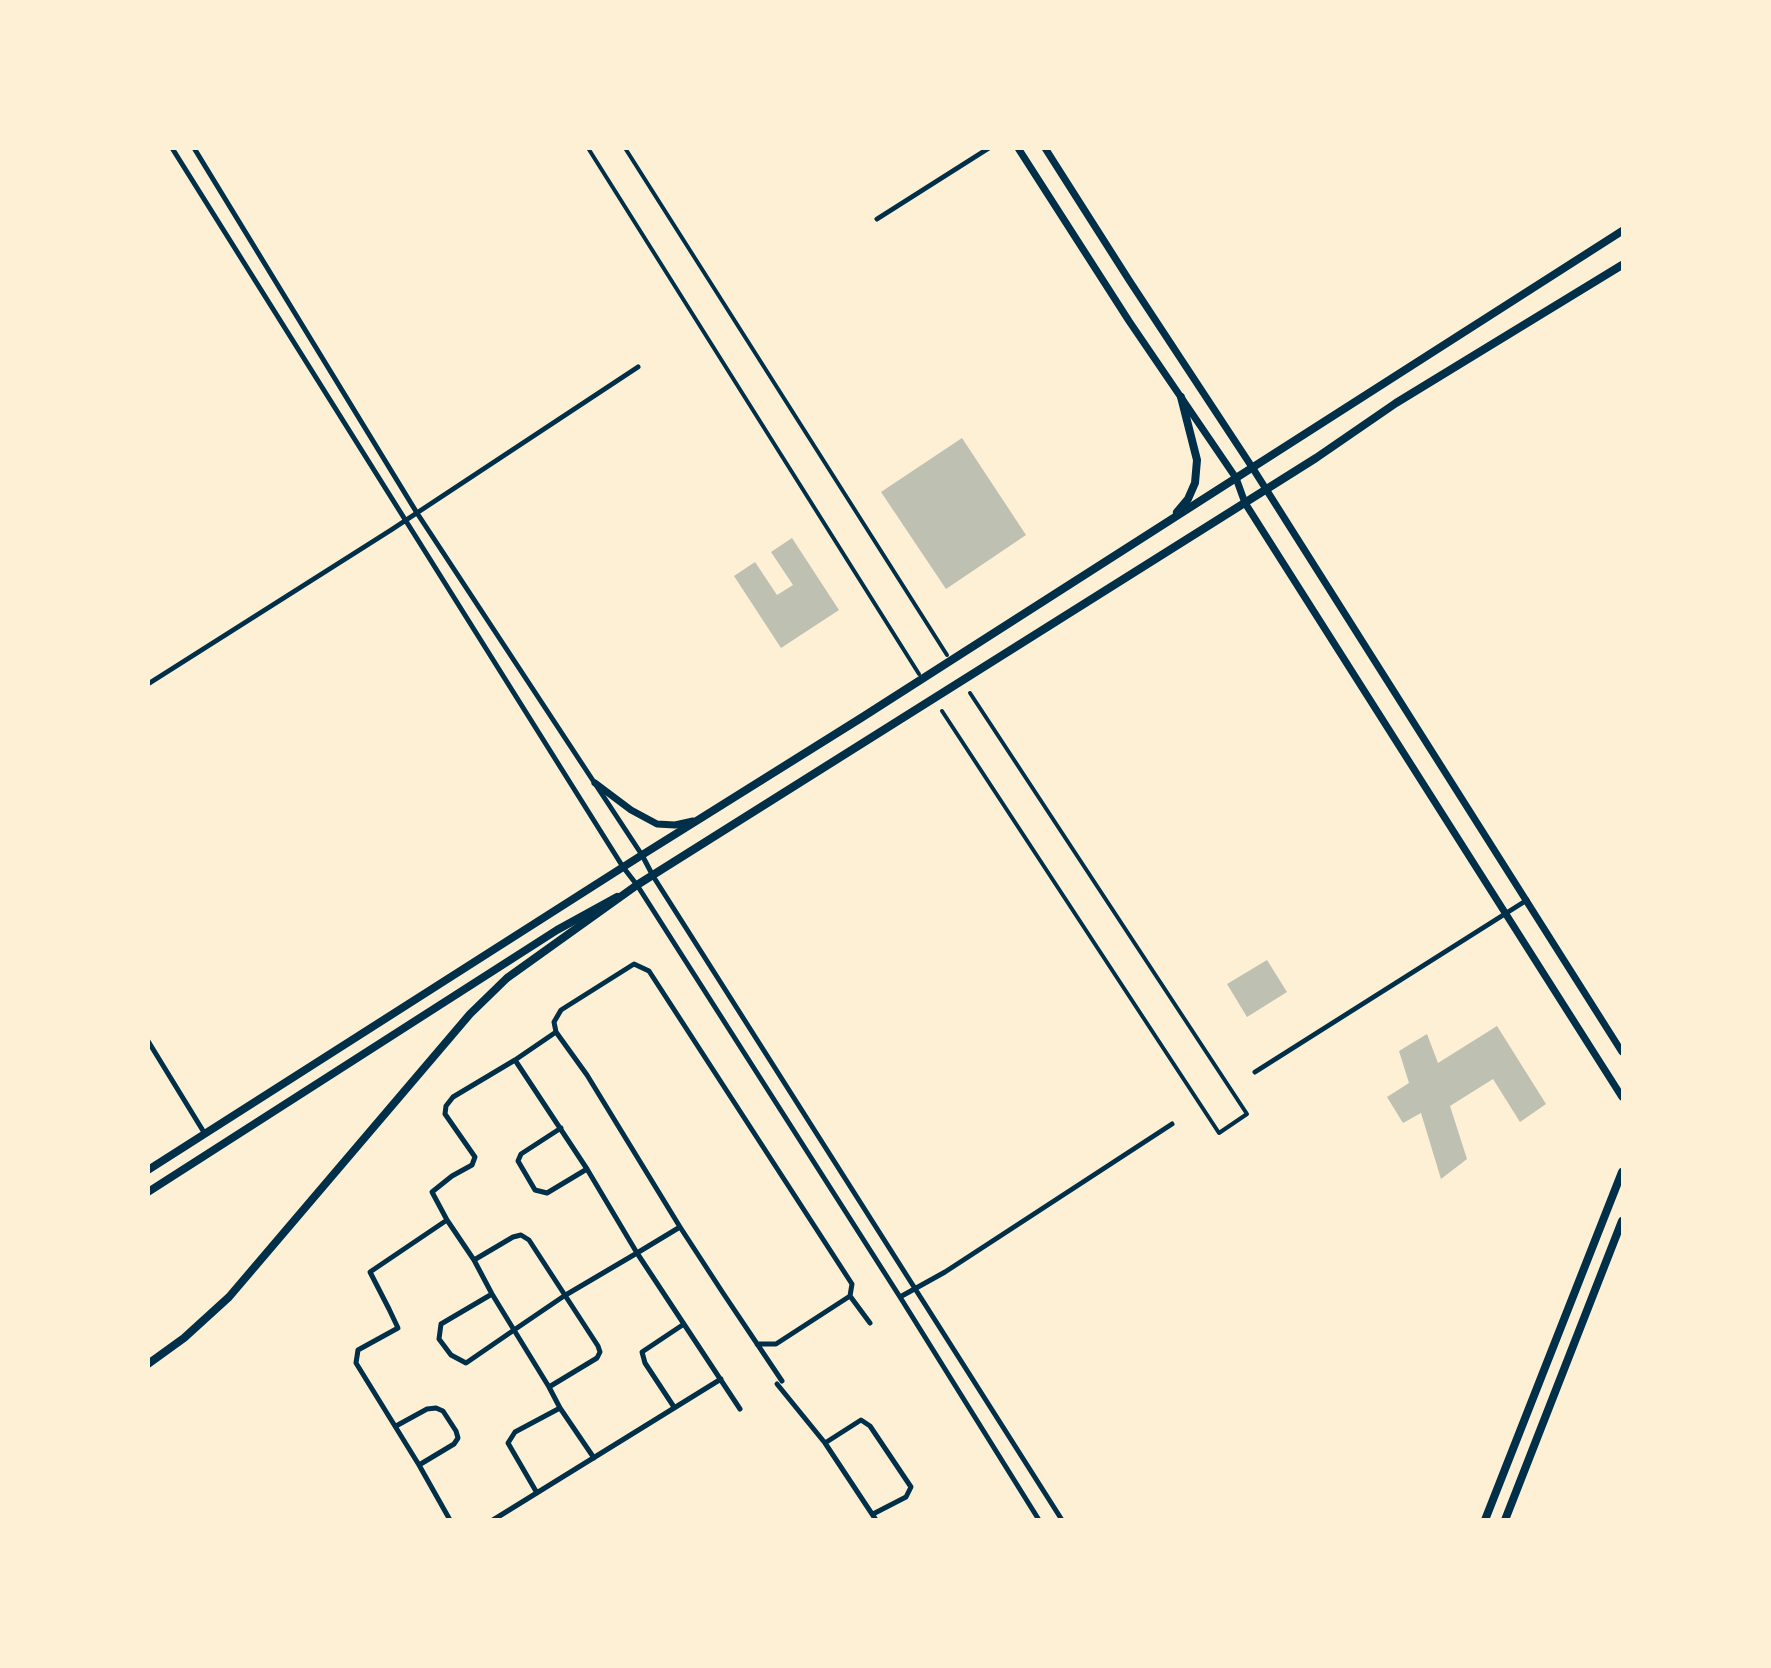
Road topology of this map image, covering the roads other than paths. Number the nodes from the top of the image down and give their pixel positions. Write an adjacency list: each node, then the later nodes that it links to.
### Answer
1 (172, 148): 19 (street)
2 (194, 148): 17 (street)
3 (588, 148): 21 (street)
4 (625, 148): 20 (street)
5 (988, 148): 8 (street)
6 (1018, 148): 12 (street)
7 (1045, 148): 13 (street)
8 (877, 219)
9 (1623, 231): 13 (main road)
10 (1623, 265): 15 (main road)
11 (638, 367): 17 (street)
12 (1181, 397): 14 (street); 18 (main road)
13 (1252, 467): 14 (main road); 15 (street)
14 (1236, 478): 16 (street); 18 (main road)
15 (1266, 489): 16 (main road); 32 (street)
16 (1245, 503): 29 (main road); 33 (street)
17 (417, 513): 19 (street); 25 (street)
18 (1171, 519): 26 (main road)
19 (405, 520): 22 (street); 28 (street)
20 (947, 655)
21 (919, 674)
22 (148, 684)
23 (970, 693): 24 (street)
24 (942, 711)
25 (595, 783): 26 (street); 27 (street)
26 (698, 820): 27 (main road)
27 (642, 855): 28 (main road); 29 (street)
28 (623, 867): 30 (street); 42 (main road)
29 (653, 876): 30 (main road); 52 (street)
30 (637, 885): 31 (main road); 56 (street)
31 (625, 893): 46 (main road); 61 (main road)
32 (1527, 900): 33 (street); 36 (street)
33 (1506, 914): 38 (street); 39 (street)
34 (556, 1032): 37 (street); 49 (street); 55 (street)
35 (148, 1041): 42 (street)
36 (1623, 1052)
37 (515, 1060): 41 (street); 47 (street)
38 (1255, 1072)
39 (1623, 1097)
40 (1172, 1124): 52 (street)
41 (561, 1128): 43 (street); 43 (street)
42 (205, 1134): 44 (main road)
43 (587, 1169): 50 (street)
44 (148, 1170)
45 (1623, 1172): 77 (main road)
46 (148, 1192)
47 (447, 1220): 51 (street); 67 (street)
48 (1623, 1221): 78 (main road)
49 (680, 1227): 50 (street); 60 (street)
50 (637, 1253): 54 (street); 58 (street)
51 (474, 1260): 53 (street); 54 (street)
52 (915, 1288): 56 (street); 76 (street)
53 (492, 1294): 59 (street); 59 (street)
54 (564, 1296): 59 (street); 63 (street)
55 (850, 1296): 57 (street); 60 (street)
56 (900, 1297): 75 (street)
57 (870, 1323)
58 (684, 1324): 62 (street); 64 (street)
59 (514, 1330): 63 (street)
60 (757, 1344): 68 (street)
61 (148, 1364)
62 (721, 1379): 64 (street); 66 (street)
63 (549, 1388): 65 (street)
64 (674, 1407): 69 (street)
65 (560, 1408): 69 (street); 71 (street)
66 (740, 1409)
67 (396, 1426): 70 (street); 70 (street)
68 (825, 1443): 72 (street); 72 (street)
69 (594, 1458): 71 (street)
70 (419, 1465): 73 (street)
71 (537, 1493): 74 (street)
72 (875, 1517)
73 (450, 1520)
74 (493, 1520)
75 (1039, 1520)
76 (1062, 1520)
77 (1485, 1520)
78 (1505, 1520)

